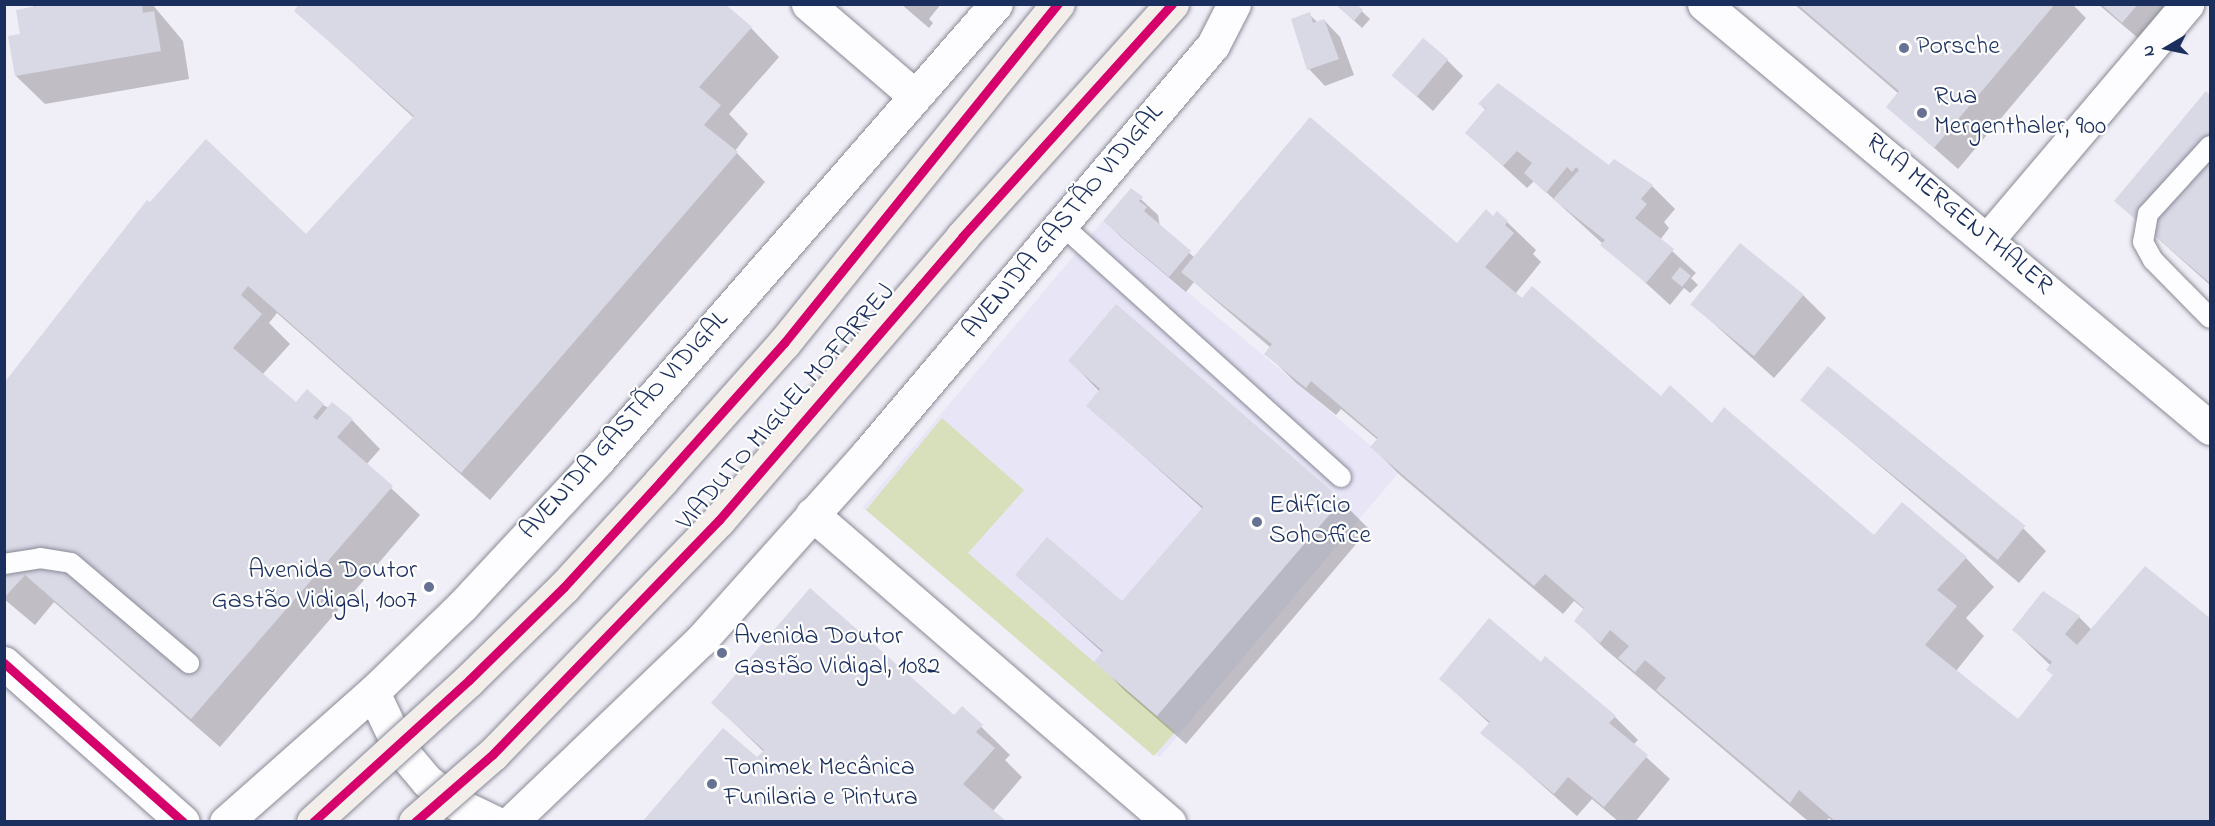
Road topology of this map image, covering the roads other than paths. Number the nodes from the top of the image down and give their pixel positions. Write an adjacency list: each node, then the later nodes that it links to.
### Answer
1 (808, 4): 8 (street)
2 (996, 4): 8 (street, AVENIDA GASTÃO VIDIGAL)
3 (1058, 4): 22 (highway, VIADUTO MIGUEL MOFARREJ, bridge)
4 (1172, 4): 23 (highway, VIADUTO MIGUEL MOFARREJ, bridge)
5 (1234, 4): 10 (street, AVENIDA GASTÃO VIDIGAL)
6 (1704, 4): 11 (street, RUA MERGENTHALER)
7 (2187, 4): 11 (street)
8 (915, 96): 19 (street, AVENIDA GASTÃO VIDIGAL)
9 (2211, 146): 12 (lane)
10 (1062, 225): 14 (lane); 15 (street, AVENIDA GASTÃO VIDIGAL)
11 (1988, 239): 13 (street, RUA MERGENTHALER)
12 (2211, 318)
13 (2211, 428)
14 (1341, 477)
15 (812, 514): 25 (street, AVENIDA GASTÃO VIDIGAL); 26 (street)
16 (4, 564): 18 (lane)
17 (4, 663): 20 (street)
18 (189, 663)
19 (373, 692): 21 (street, AVENIDA GASTÃO VIDIGAL); 24 (street)
20 (183, 822)
21 (226, 822)
22 (313, 822)
23 (415, 822)
24 (494, 822)
25 (511, 822)
26 (1168, 822)

